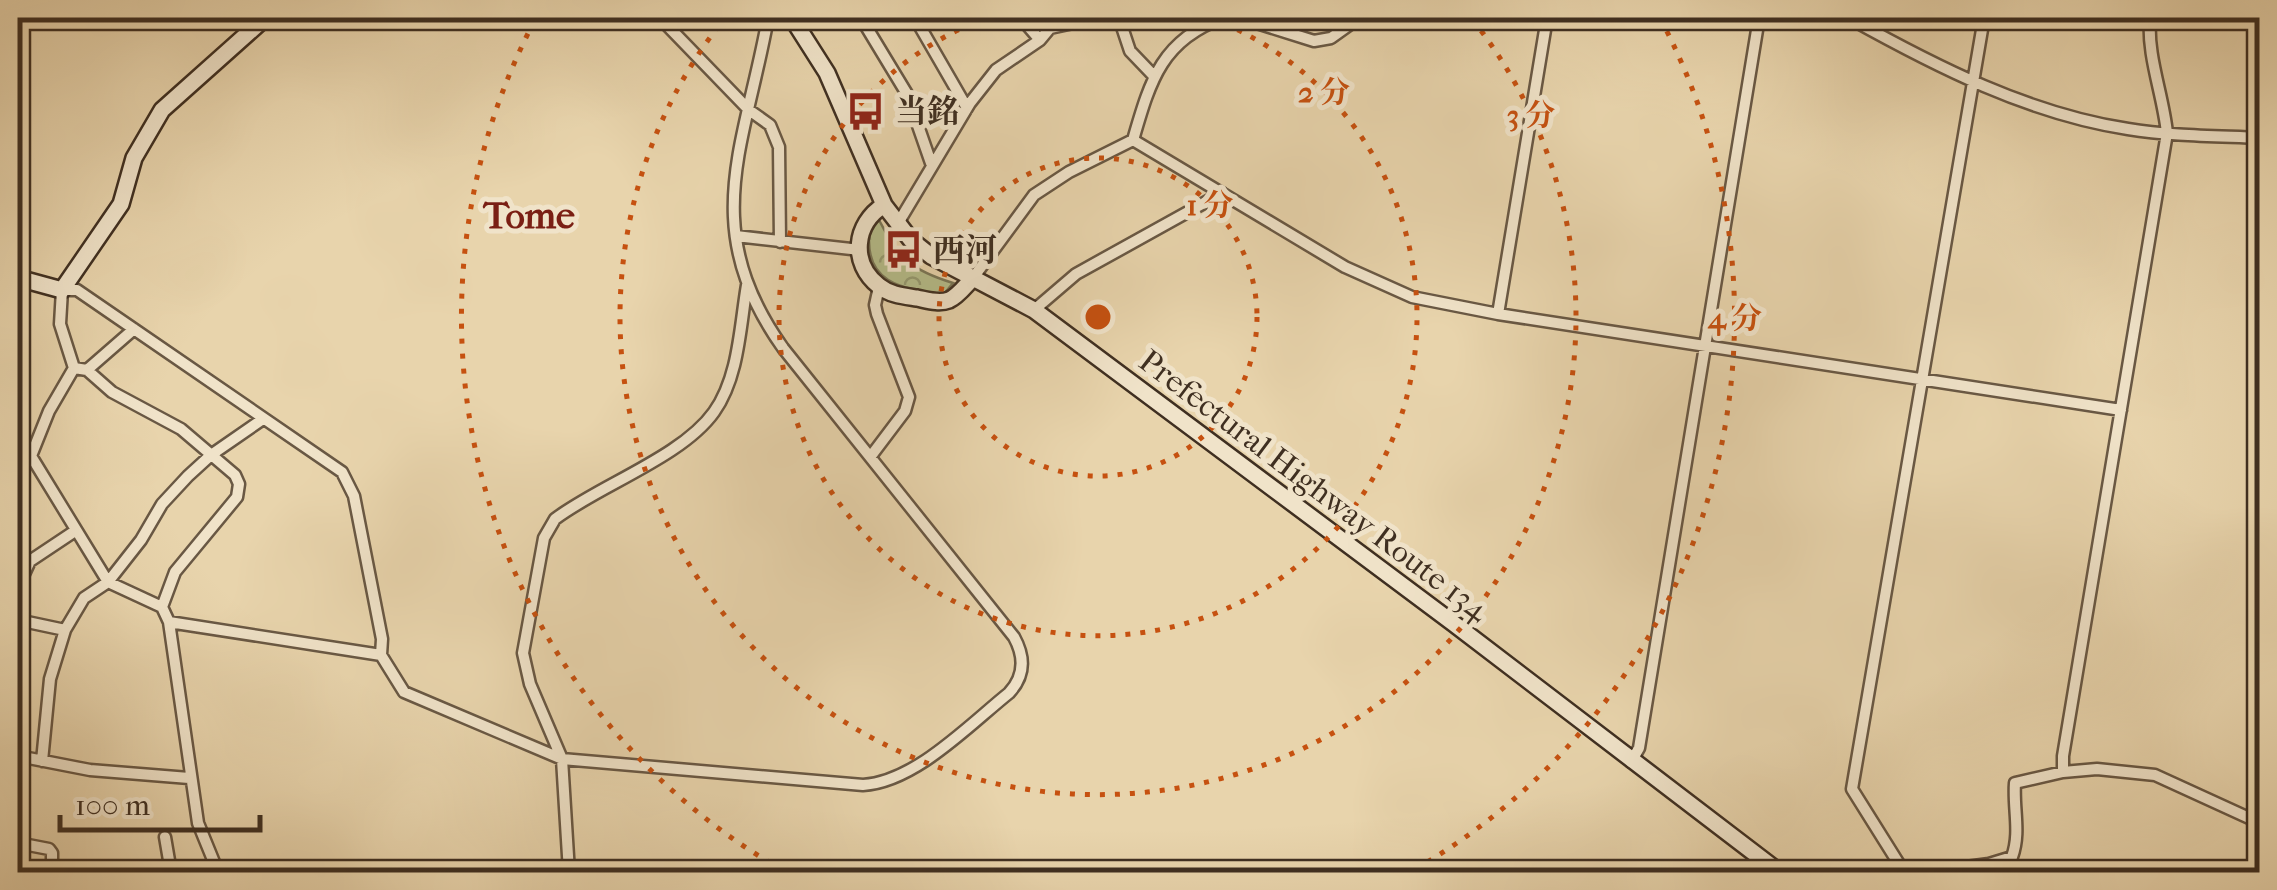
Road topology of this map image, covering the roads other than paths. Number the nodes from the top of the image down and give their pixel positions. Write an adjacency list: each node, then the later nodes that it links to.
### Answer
1 (266, 18): 39 (main road)
2 (660, 18): 24 (street)
3 (768, 18): 24 (street)
4 (792, 18): 30 (main road, Prefectural Highway Route 134)
5 (860, 18): 28 (street)
6 (915, 18): 23 (street)
7 (1021, 18): 20 (street)
8 (1097, 18): 19 (street)
9 (1119, 18): 21 (street)
10 (1223, 18): 21 (street)
11 (1241, 18): 12 (street)
12 (1360, 18)
13 (1521, 18): 18 (street)
14 (1759, 18): 43 (street)
15 (1849, 18): 22 (street)
16 (1984, 18): 22 (street)
17 (2150, 18): 25 (street)
18 (1547, 20): 41 (street)
19 (1051, 23): 20 (street)
20 (1040, 40): 23 (street)
21 (1153, 75): 27 (street)
22 (1972, 83): 25 (street); 45 (street)
23 (967, 108): 28 (street)
24 (749, 110): 32 (street); 33 (street)
25 (2167, 133): 26 (street); 46 (street)
26 (2260, 138)
27 (1132, 140): 29 (street); 36 (street)
28 (931, 163): 31 (street)
29 (1222, 193): 40 (street); 41 (street)
30 (884, 205): 31 (main road, Prefectural Highway Route 134); 34 (main road)
31 (897, 225): 36 (main road, Prefectural Highway Route 134)
32 (736, 236): 33 (street); 37 (street)
33 (780, 242): 34 (street)
34 (860, 250): 38 (main road)
35 (18, 278): 39 (main road)
36 (973, 278): 38 (main road); 40 (main road, Prefectural Highway Route 134)
37 (747, 284): 51 (street); 61 (street)
38 (880, 287): 51 (street)
39 (62, 290): 42 (street); 44 (street)
40 (1034, 310): 63 (main road, Prefectural Highway Route 134)
41 (1498, 314): 43 (street)
42 (134, 329): 44 (street); 47 (street)
43 (1708, 345): 45 (street); 63 (street)
44 (80, 369): 49 (street); 50 (street)
45 (1921, 381): 46 (street); 74 (street)
46 (2121, 410): 64 (street)
47 (263, 419): 49 (street); 59 (street)
48 (18, 453): 50 (street)
49 (211, 455): 53 (street); 55 (street)
50 (32, 456): 52 (street)
51 (871, 456): 61 (street)
52 (75, 531): 53 (street); 54 (street)
53 (108, 582): 55 (street); 58 (street)
54 (18, 588)
55 (162, 607): 57 (street)
56 (18, 620): 58 (street)
57 (169, 622): 59 (street); 65 (street)
58 (66, 630): 62 (street)
59 (381, 655): 61 (street)
60 (18, 756): 62 (street)
61 (562, 759): 72 (street)
62 (42, 761): 65 (street)
63 (1632, 762): 73 (main road, Prefectural Highway Route 134)
64 (2063, 772): 66 (street); 75 (street)
65 (190, 778): 71 (street)
66 (2260, 824)
67 (165, 837): 70 (street)
68 (18, 843): 69 (street)
69 (52, 872)
70 (171, 872)
71 (218, 872)
72 (569, 872)
73 (1779, 872)
74 (1904, 872)
75 (1928, 872)

